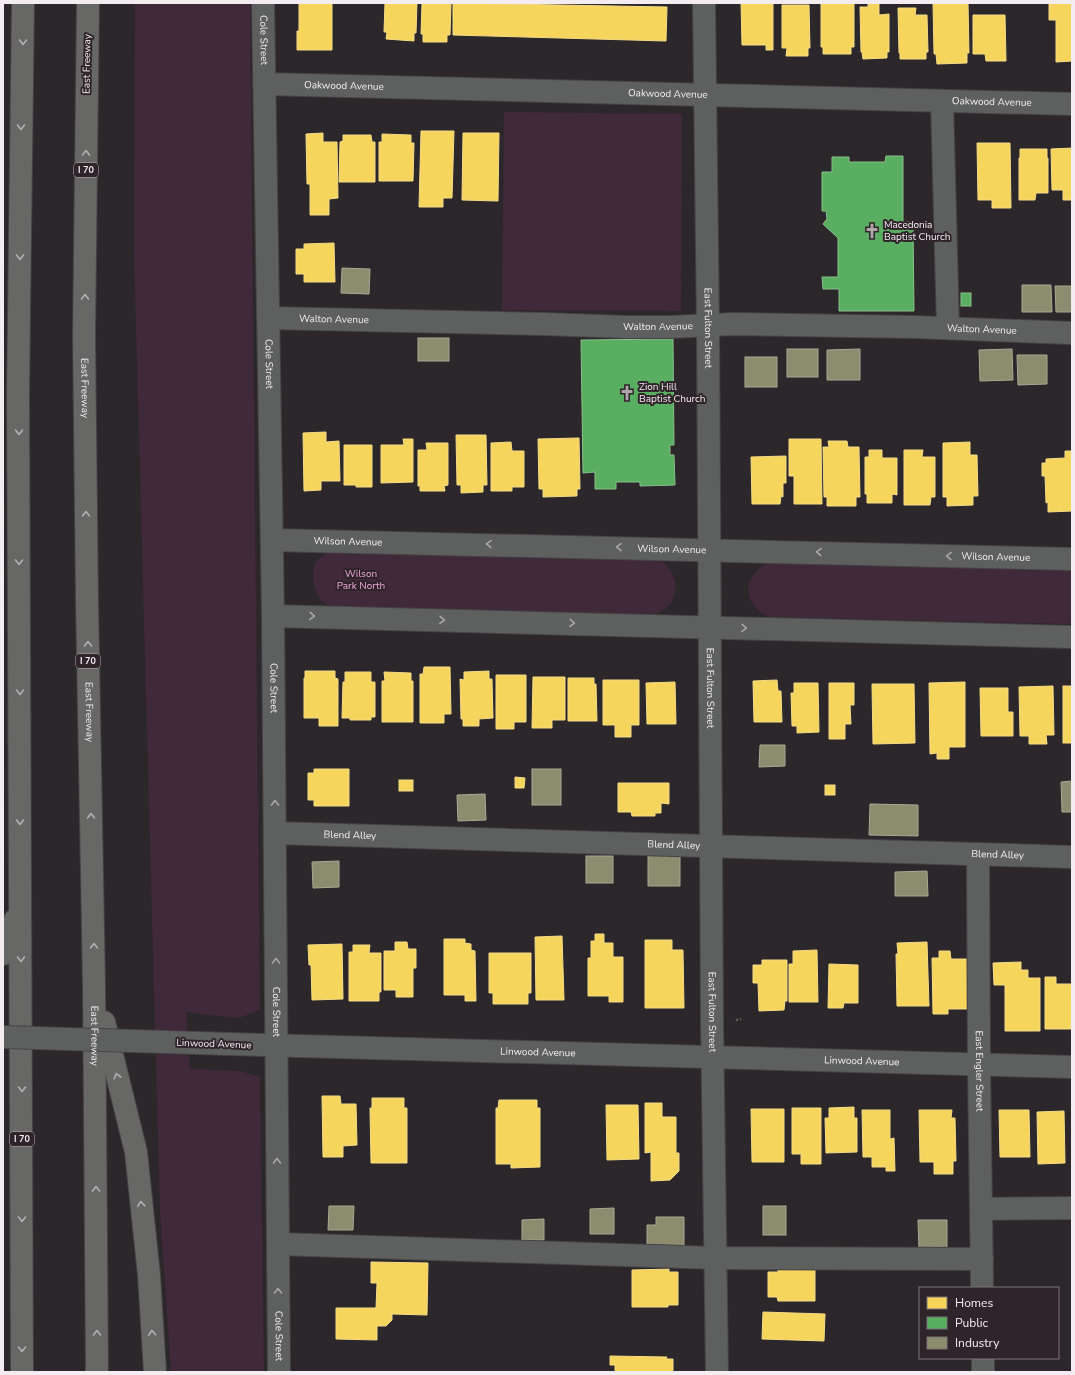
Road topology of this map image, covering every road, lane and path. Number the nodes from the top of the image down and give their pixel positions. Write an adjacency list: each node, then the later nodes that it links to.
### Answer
1 (23, 3): 23 (highway, I 70, one-way to 23)
2 (88, 3): 25 (highway, East Freeway / I 70, one-way to 2)
3 (263, 3): 5 (street, Cole Street)
4 (704, 3): 6 (street, East Fulton Street)
5 (264, 84): 6 (street, Oakwood Avenue); 9 (street, Cole Street)
6 (705, 95): 7 (street, Oakwood Avenue); 10 (street, East Fulton Street)
7 (942, 101): 8 (street, Oakwood Avenue); 11 (street)
8 (1072, 104)
9 (268, 318): 10 (street, Walton Avenue); 13 (street, Cole Street)
10 (708, 326): 11 (street, Walton Avenue); 14 (street, East Fulton Street)
11 (948, 328): 12 (street, Walton Avenue)
12 (1072, 333)
13 (272, 540): 14 (street, Wilson Avenue, one-way to 13); 16 (street, Cole Street)
14 (709, 549): 15 (street, Wilson Avenue, one-way to 14); 17 (street, East Fulton Street)
15 (1072, 559)
16 (274, 616): 17 (street, one-way to 17); 19 (street, Cole Street, one-way to 16)
17 (710, 627): 18 (street, one-way to 18); 20 (street, East Fulton Street)
18 (1072, 637)
19 (275, 833): 20 (street, Blend Alley); 29 (street, Cole Street, one-way to 19)
20 (711, 846): 21 (street, Blend Alley); 30 (street, East Fulton Street)
21 (978, 854): 22 (street, Blend Alley); 31 (street, East Engler Street)
22 (1072, 857)
23 (20, 906): 24 (highway); 40 (highway, I 70, one-way to 40)
24 (3, 954)
25 (94, 985): 41 (highway, East Freeway / I 70, one-way to 25); 42 (highway, one-way to 25)
26 (736, 1020): 27 (path)
27 (741, 1020)
28 (3, 1037): 29 (street, Linwood Avenue, bridge)
29 (277, 1046): 30 (street, Linwood Avenue); 35 (street, Cole Street, one-way to 29)
30 (712, 1057): 31 (street, Linwood Avenue); 36 (street, East Fulton Street)
31 (979, 1064): 32 (street, Linwood Avenue); 34 (street, East Engler Street)
32 (1072, 1067)
33 (1072, 1208): 34 (street)
34 (981, 1209): 37 (street, East Engler Street)
35 (278, 1244): 36 (street); 43 (street, Cole Street, one-way to 35)
36 (715, 1258): 37 (street); 44 (street, East Fulton Street)
37 (982, 1259): 38 (street, East Engler Street)
38 (982, 1287)
39 (983, 1359): 45 (street)
40 (22, 1372)
41 (97, 1372)
42 (155, 1372)
43 (279, 1372)
44 (717, 1372)
45 (983, 1372)

